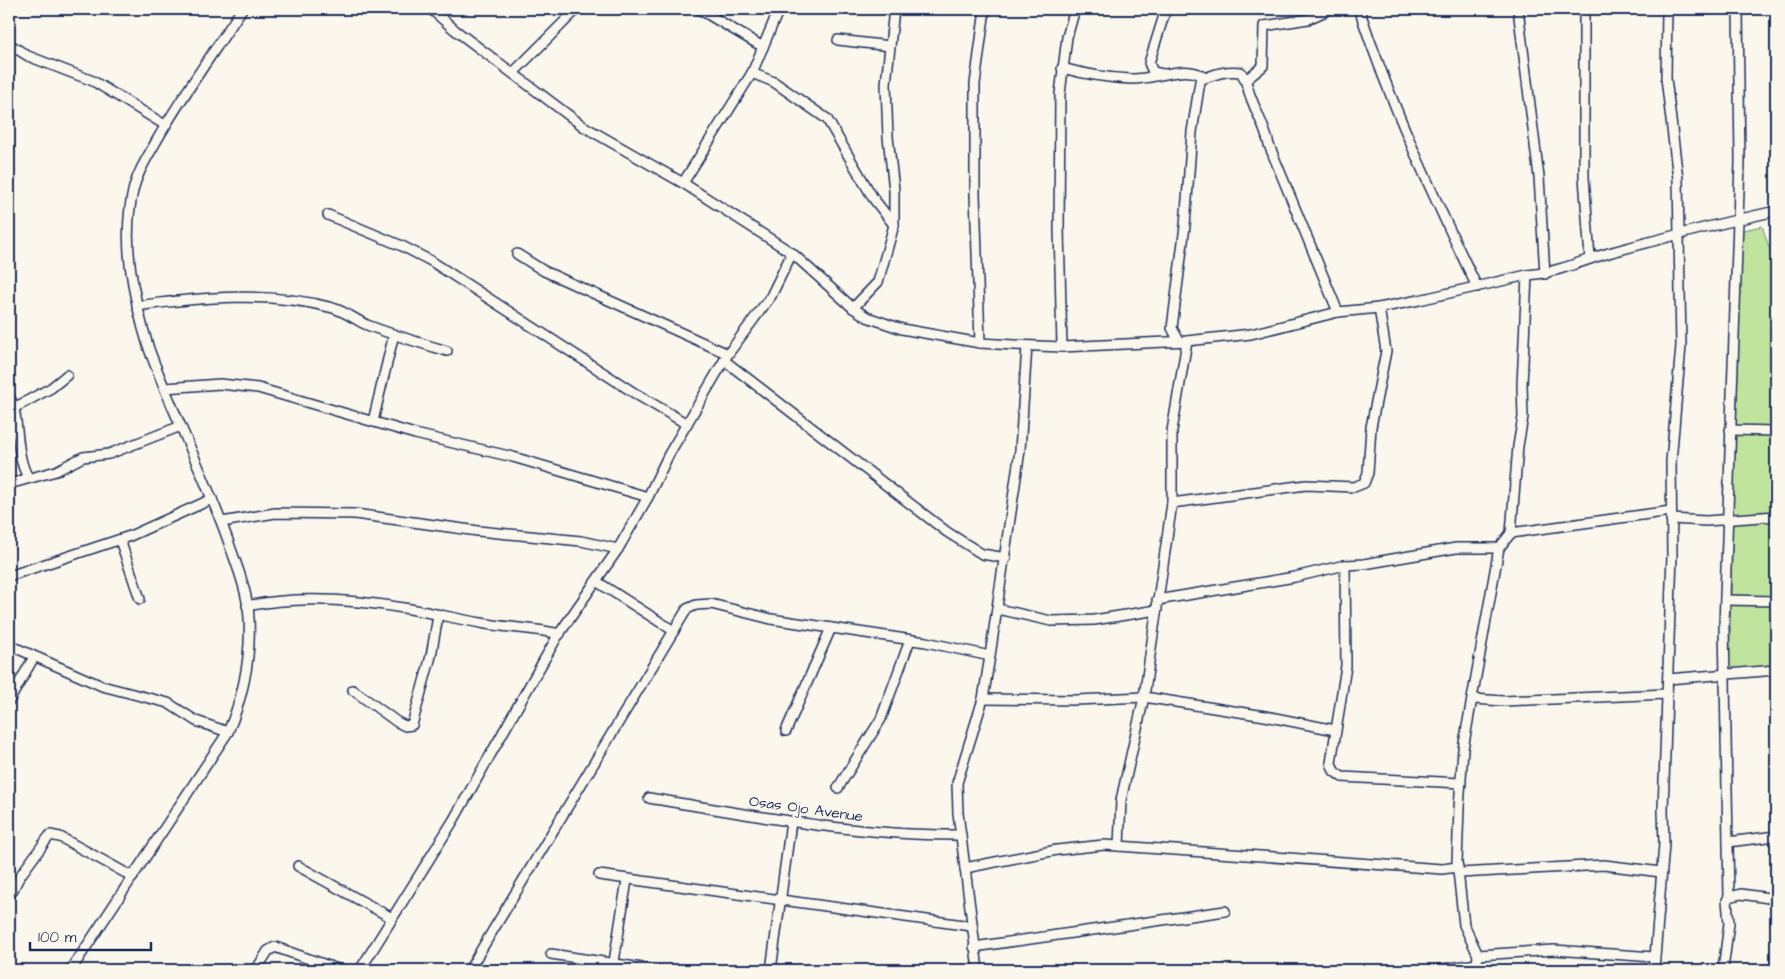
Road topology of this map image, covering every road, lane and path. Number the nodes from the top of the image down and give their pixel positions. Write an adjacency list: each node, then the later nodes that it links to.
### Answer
1 (242, 9): 26 (street)
2 (431, 9): 21 (street)
3 (577, 9): 21 (street)
4 (699, 9): 19 (street)
5 (779, 9): 19 (street)
6 (894, 9): 18 (street)
7 (985, 9): 45 (street)
8 (1076, 9): 20 (street)
9 (1166, 9): 23 (street)
10 (1330, 9): 25 (street)
11 (1359, 9): 38 (street)
12 (1518, 9): 36 (street)
13 (1584, 9): 35 (street)
14 (1667, 9): 32 (street)
15 (1738, 9): 30 (street)
16 (838, 40): 18 (street)
17 (9, 44): 26 (street)
18 (890, 46): 31 (street)
19 (763, 47): 22 (street)
20 (1062, 68): 23 (street); 47 (street)
21 (514, 72): 27 (street)
22 (752, 73): 27 (street); 31 (street)
23 (1168, 74): 24 (street)
24 (1202, 79): 25 (street); 44 (street)
25 (1246, 80): 42 (street)
26 (165, 125): 39 (street)
27 (683, 183): 33 (street)
28 (1776, 211): 30 (street)
29 (328, 215): 55 (street)
30 (1739, 219): 32 (street); 57 (street)
31 (894, 225): 40 (street)
32 (1680, 233): 35 (street); 64 (street)
33 (792, 253): 40 (street); 49 (street)
34 (517, 254): 49 (street)
35 (1590, 258): 36 (street)
36 (1545, 274): 37 (street)
37 (1527, 275): 38 (street); 68 (street)
38 (1477, 287): 41 (street)
39 (137, 306): 43 (street); 51 (street)
40 (853, 308): 45 (street)
41 (1379, 308): 42 (street); 63 (street)
42 (1338, 312): 44 (street)
43 (394, 334): 48 (street); 54 (street)
44 (1183, 341): 47 (street); 63 (street)
45 (980, 344): 46 (street)
46 (1027, 346): 47 (street); 72 (street)
47 (1062, 347)
48 (447, 351)
49 (727, 358): 55 (street); 72 (street)
50 (67, 375): 53 (street)
51 (165, 388): 54 (street); 56 (street)
52 (9, 397): 53 (street)
53 (14, 408): 59 (street)
54 (372, 421): 61 (street)
55 (687, 424): 61 (street)
56 (181, 426): 59 (street); 62 (street)
57 (1730, 430): 58 (street); 66 (street)
58 (1776, 431)
59 (28, 478): 60 (street)
60 (9, 484)
61 (648, 497): 71 (street)
62 (212, 499): 67 (street); 69 (street)
63 (1172, 502): 77 (street)
64 (1671, 515): 66 (street); 68 (street); 93 (street)
65 (1776, 516): 66 (street)
66 (1727, 519): 78 (street)
67 (222, 522): 71 (street); 80 (street)
68 (1511, 533): 70 (street)
69 (120, 540): 74 (street); 76 (street)
70 (1499, 548): 73 (street); 98 (street)
71 (618, 549): 75 (street)
72 (1006, 558): 81 (street)
73 (1345, 564): 77 (street); 100 (street)
74 (9, 576)
75 (596, 581): 85 (street); 86 (street)
76 (140, 599)
77 (1157, 600): 82 (street)
78 (1725, 600): 79 (street); 92 (street)
79 (1776, 601)
80 (247, 606): 83 (street); 102 (street)
81 (998, 609): 82 (street); 89 (street)
82 (1156, 610): 96 (street)
83 (438, 616): 86 (street); 94 (street)
84 (831, 628): 85 (street); 87 (street); 101 (street)
85 (674, 630): 134 (street)
86 (560, 634): 123 (street)
87 (910, 640): 89 (street); 104 (street)
88 (9, 645): 90 (street)
89 (990, 656): 97 (street)
90 (34, 657): 99 (street); 102 (street)
91 (1776, 670): 92 (street)
92 (1725, 674): 93 (street); 109 (street)
93 (1668, 679): 95 (street)
94 (353, 690)
95 (1667, 694): 98 (street); 114 (street)
96 (1144, 697): 97 (street); 100 (street); 110 (street)
97 (983, 699): 107 (street)
98 (1473, 699): 103 (street)
99 (9, 701)
100 (1335, 730): 103 (street)
101 (786, 731)
102 (228, 732): 116 (street)
103 (1461, 783): 113 (street)
104 (838, 788)
105 (649, 798): 106 (street, Osas Ojo Avenue)
106 (791, 822): 107 (street, Osas Ojo Avenue); 121 (street)
107 (960, 835): 112 (street)
108 (1776, 836): 109 (street)
109 (1728, 842): 119 (street)
110 (1119, 846): 112 (street); 113 (street)
111 (298, 866): 123 (street)
112 (965, 868): 124 (street)
113 (1459, 870): 114 (street); 128 (street)
114 (1661, 872): 127 (street)
115 (599, 875): 117 (street)
116 (132, 877): 118 (street); 130 (street)
117 (627, 880): 121 (street); 129 (street)
118 (9, 897)
119 (1729, 897): 120 (street); 140 (street)
120 (1776, 899)
121 (782, 901): 124 (street); 136 (street)
122 (1226, 911): 125 (street)
123 (392, 918): 133 (street)
124 (971, 926): 125 (street)
125 (974, 947): 137 (street)
126 (550, 954): 129 (street)
127 (1654, 957): 128 (street); 139 (street)
128 (1478, 963): 138 (street)
129 (613, 967): 135 (street)
130 (71, 970)
131 (256, 970): 132 (street)
132 (340, 970)
133 (360, 970)
134 (470, 970)
135 (655, 970)
136 (771, 970)
137 (978, 970)
138 (1437, 970)
139 (1654, 970)
140 (1723, 970)

